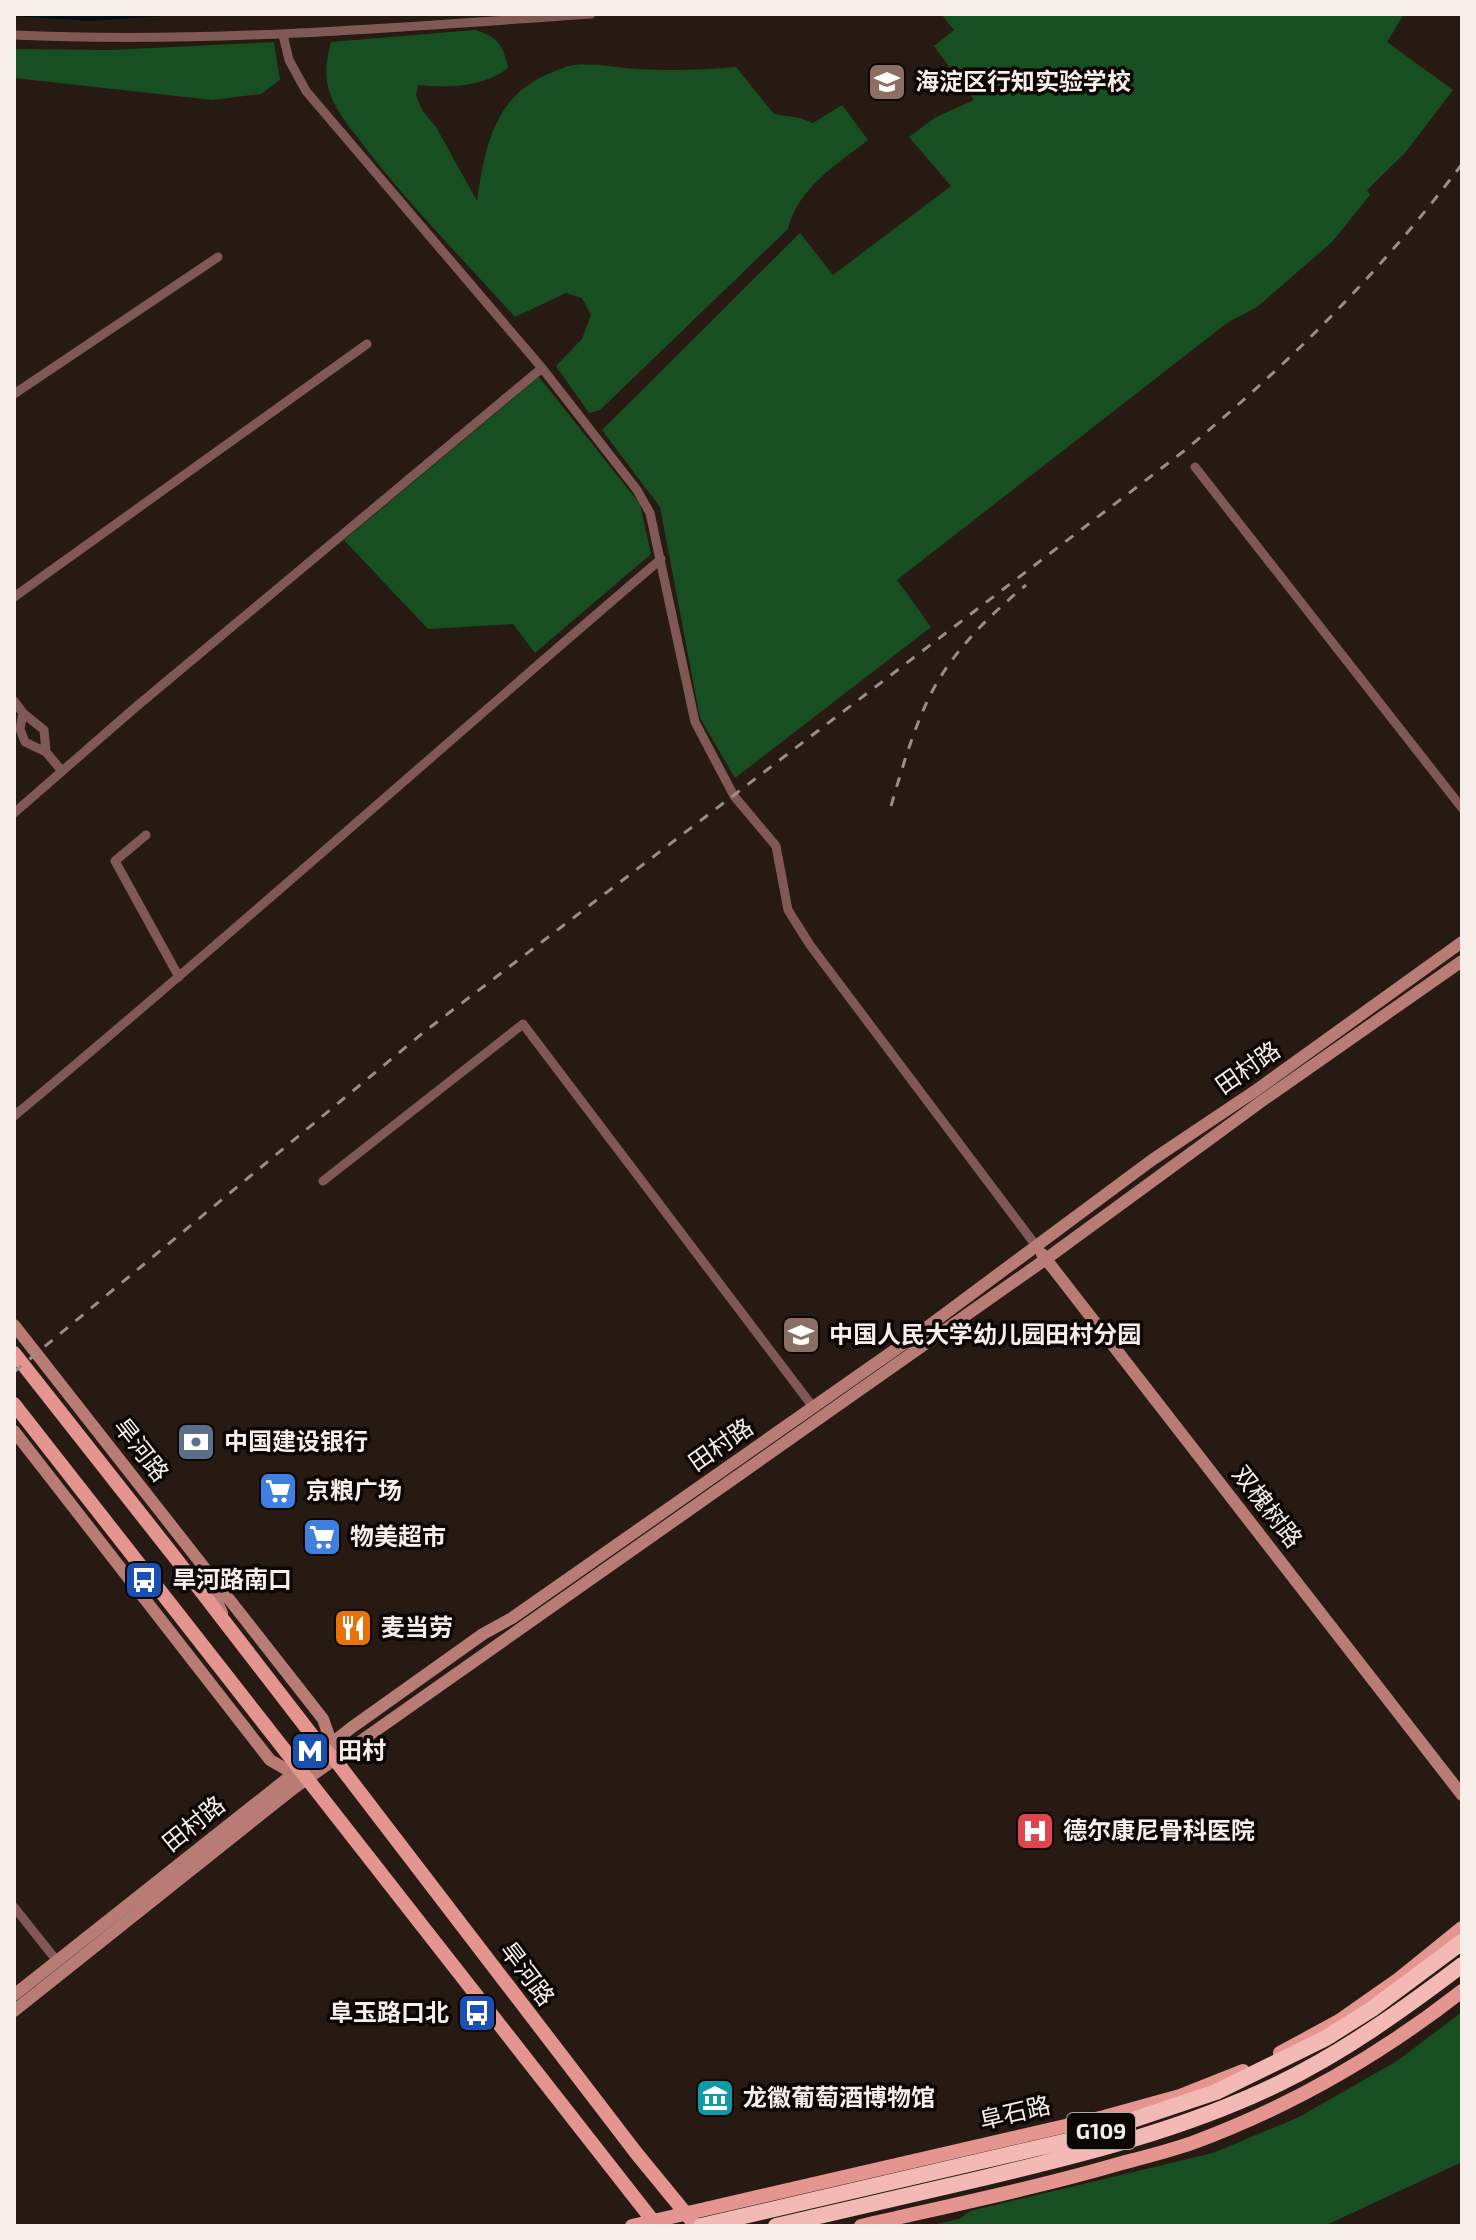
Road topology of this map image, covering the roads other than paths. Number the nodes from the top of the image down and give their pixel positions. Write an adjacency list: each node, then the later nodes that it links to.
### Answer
1 (591, 14): 3 (street)
2 (14, 35): 3 (street)
3 (283, 35): 6 (street)
4 (218, 257): 7 (street)
5 (367, 344): 10 (street)
6 (542, 368): 9 (street); 14 (street)
7 (14, 394)
8 (1195, 467): 15 (street)
9 (661, 559): 20 (street); 23 (street)
10 (14, 597)
11 (14, 701): 12 (street)
12 (23, 713): 13 (street); 13 (street)
13 (46, 752): 14 (street)
14 (62, 771): 16 (street)
15 (1462, 808)
16 (14, 813)
17 (146, 835): 20 (street)
18 (1462, 942): 23 (main road, 田村路)
19 (1462, 961): 24 (main road, 田村路)
20 (179, 977): 21 (street)
21 (14, 1116)
22 (323, 1181): 28 (street)
23 (1037, 1247): 24 (main road, 双槐树路); 28 (main road, 田村路)
24 (1046, 1259): 35 (main road, 田村路); 37 (main road, 双槐树路)
25 (14, 1325): 30 (main road, 旱河路)
26 (14, 1353): 32 (main road, 旱河路)
27 (14, 1404): 33 (main road)
28 (813, 1407): 34 (main road, 田村路)
29 (14, 1431): 31 (main road)
30 (197, 1557): 32 (main road); 34 (main road, 旱河路)
31 (139, 1591): 33 (main road); 36 (main road)
32 (230, 1630): 34 (main road, 旱河路)
33 (200, 1640): 36 (main road)
34 (327, 1746): 35 (main road, 旱河路); 36 (main road, 田村路)
35 (336, 1761): 36 (main road, 田村路); 46 (main road, 旱河路)
36 (300, 1773): 41 (main road, 田村路); 45 (main road, 田村路); 47 (main road)
37 (1462, 1795)
38 (14, 1907): 41 (street)
39 (1462, 1928): 46 (main road, 阜石路)
40 (1462, 1942): 49 (highway, 阜石路 / G109)
41 (57, 1961): 44 (main road, 田村路)
42 (1462, 1965): 50 (highway, G109)
43 (1462, 1991): 51 (main road)
44 (14, 1995)
45 (14, 2011)
46 (685, 2213): 47 (main road, 阜石路); 49 (main road, 旱河路)
47 (656, 2224): 48 (main road, 阜石路)
48 (632, 2226)
49 (699, 2226)
50 (776, 2226)
51 (861, 2226)

